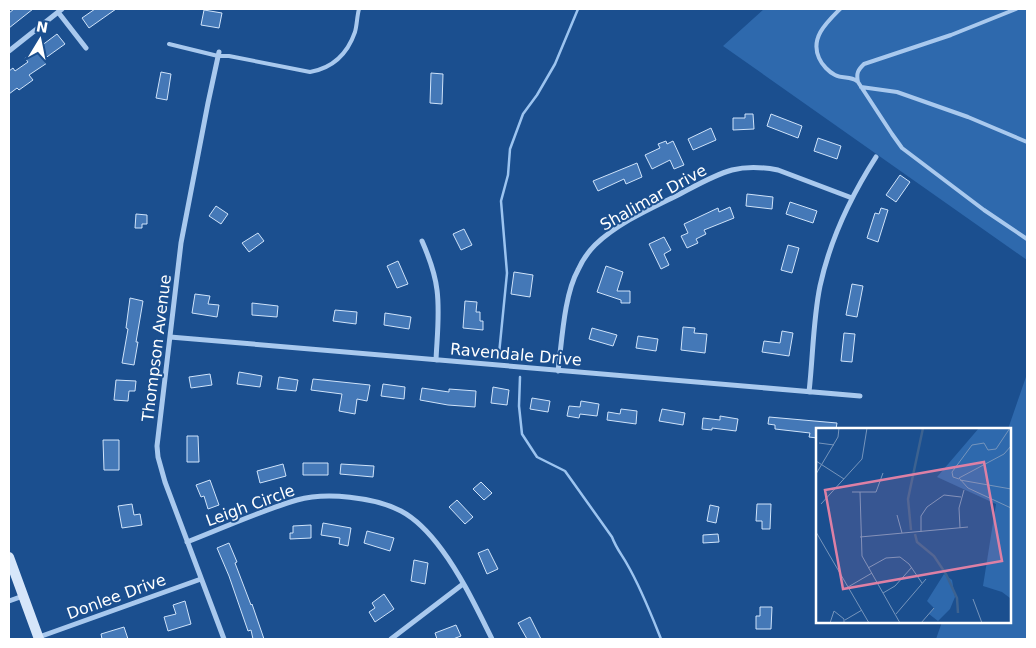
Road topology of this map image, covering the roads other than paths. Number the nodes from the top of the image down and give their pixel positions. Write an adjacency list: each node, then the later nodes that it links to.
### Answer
1 (359, 9): 8 (lane)
2 (840, 9): 9 (lane)
3 (1016, 9): 9 (lane)
4 (60, 10): 6 (street); 7 (street)
5 (169, 44): 8 (lane)
6 (86, 48)
7 (9, 51)
8 (219, 54): 16 (street, Thompson Avenue)
9 (858, 82): 10 (lane)
10 (861, 87): 11 (lane); 14 (lane)
11 (1027, 142)
12 (876, 157): 13 (street)
13 (852, 198): 18 (street, Shalimar Drive); 19 (street)
14 (1027, 240)
15 (422, 241): 17 (street)
16 (170, 337): 17 (street, Ravendale Drive); 21 (street, Thompson Avenue)
17 (436, 360): 18 (street, Ravendale Drive)
18 (558, 371): 19 (street, Ravendale Drive)
19 (809, 392): 20 (street, Ravendale Drive)
20 (860, 396)
21 (187, 542): 23 (street, Thompson Avenue); 24 (street, Leigh Circle)
22 (9, 557): 25 (main road)
23 (201, 579): 27 (street, Donlee Drive); 28 (street, Thompson Avenue)
24 (463, 584): 29 (street); 30 (street, Leigh Circle)
25 (23, 596): 26 (street); 27 (main road)
26 (9, 601)
27 (39, 638)
28 (224, 639)
29 (391, 639)
30 (492, 639)

